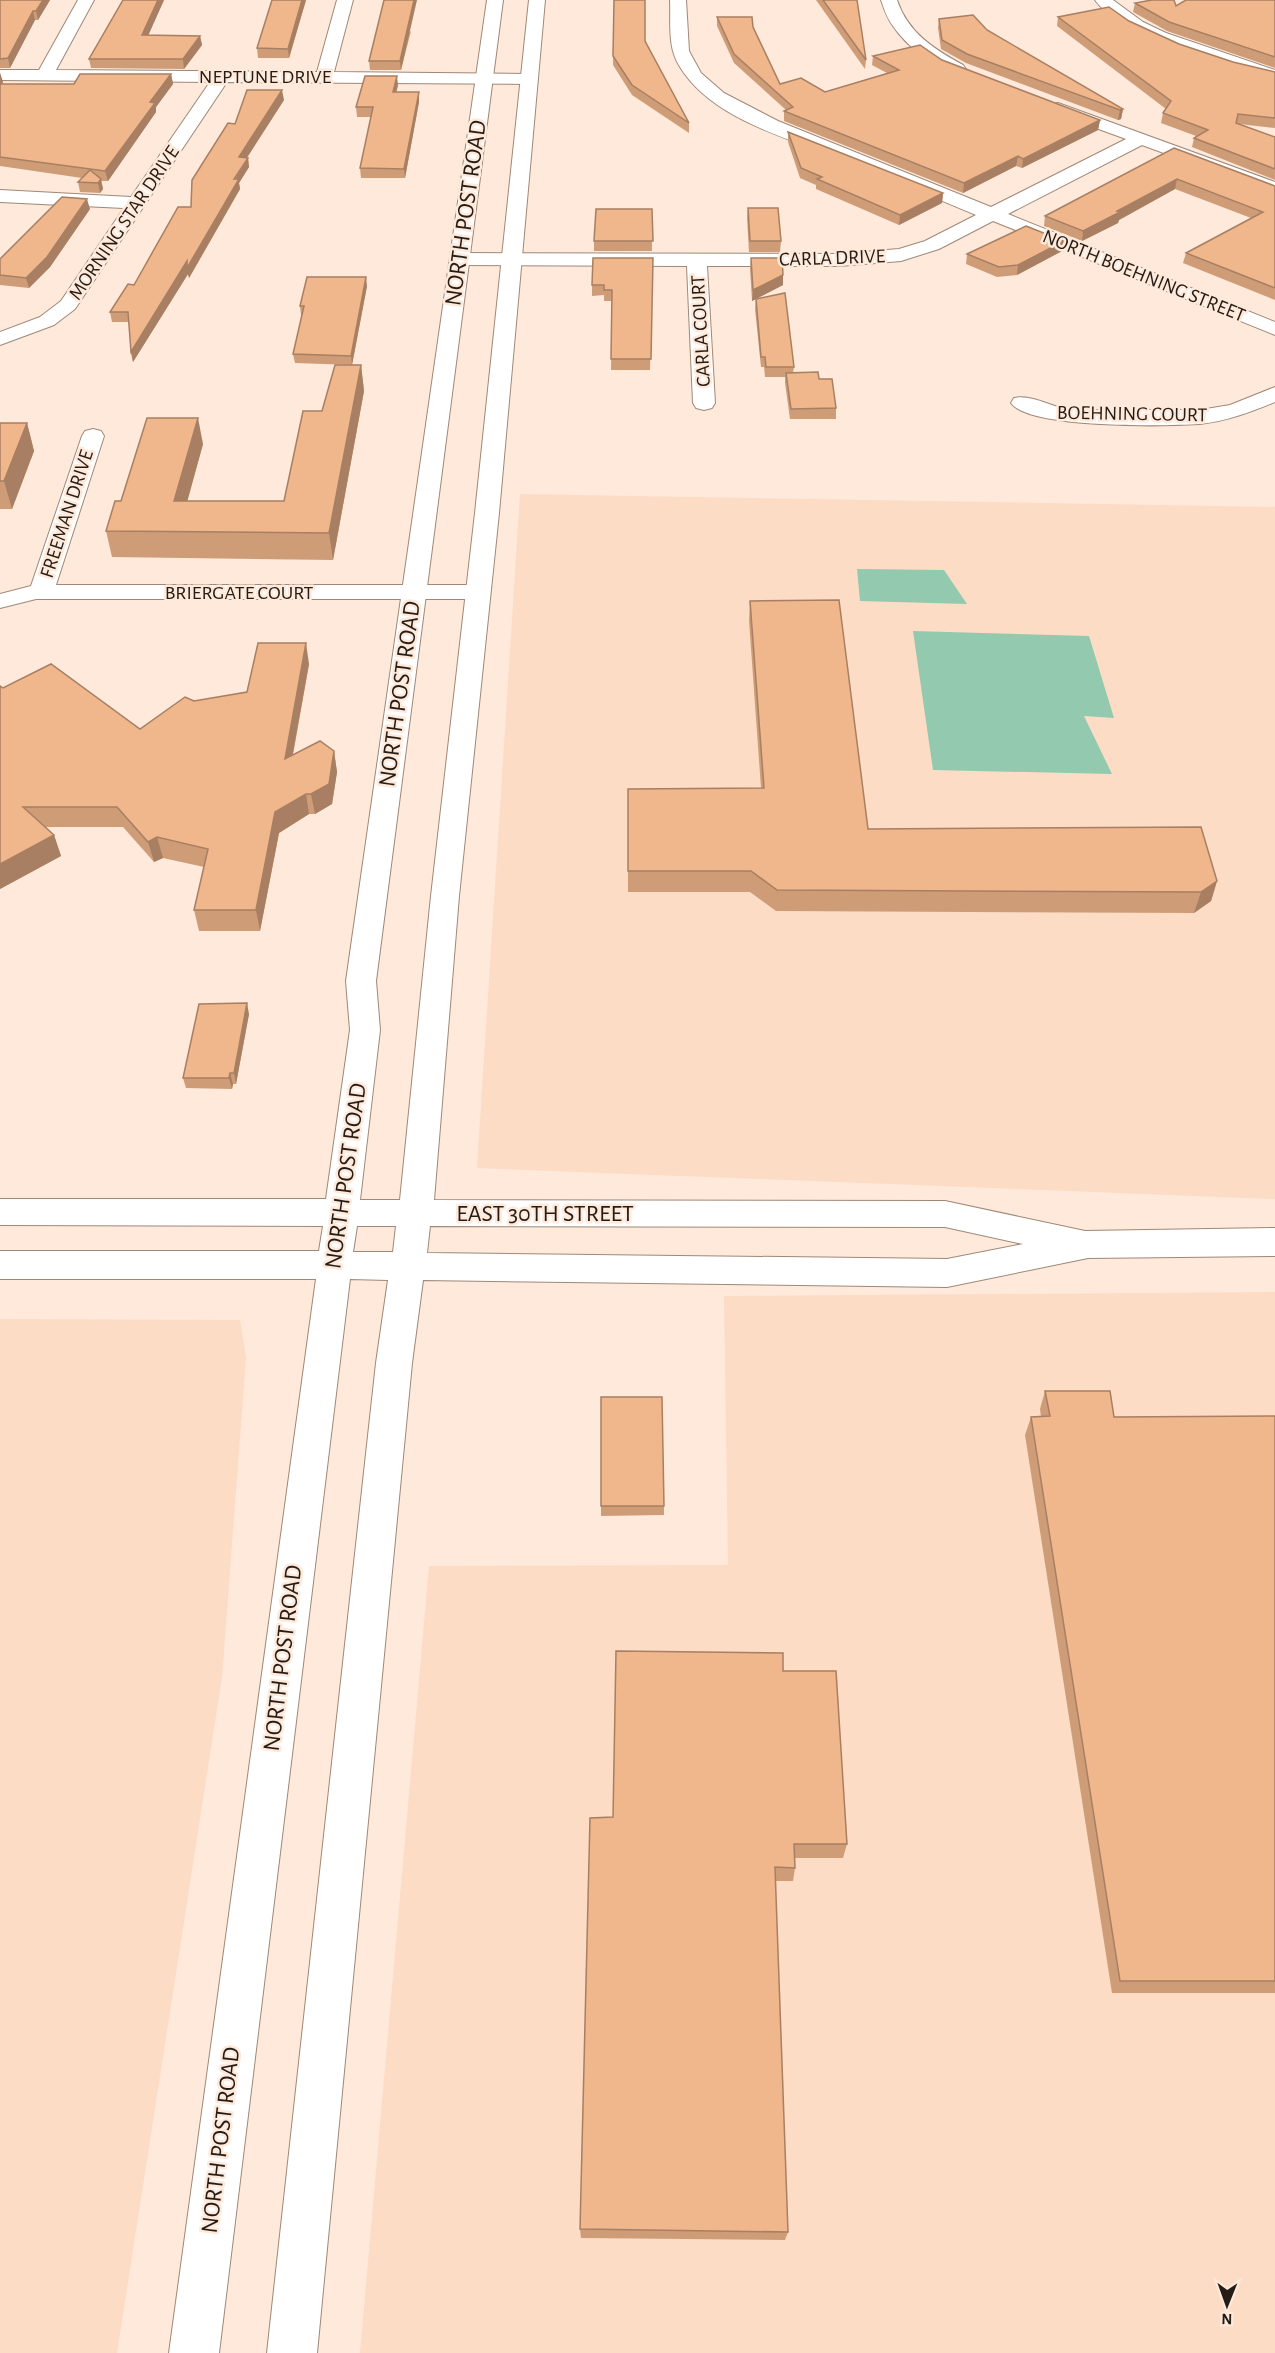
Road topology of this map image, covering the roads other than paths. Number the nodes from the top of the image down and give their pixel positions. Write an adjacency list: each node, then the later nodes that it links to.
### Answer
1 (86, 0): 10 (main road)
2 (345, 0): 13 (main road)
3 (495, 0): 14 (main road, NORTH POST ROAD)
4 (537, 0): 15 (main road, NORTH POST ROAD)
5 (678, 0): 21 (main road, NORTH BOEHNING STREET)
6 (889, 0): 9 (main road)
7 (1103, 0): 11 (main road)
8 (0, 75): 10 (main road, NEPTUNE DRIVE)
9 (970, 75)
10 (44, 76): 12 (main road, NEPTUNE DRIVE)
11 (1275, 76)
12 (222, 77): 13 (main road, NEPTUNE DRIVE); 20 (main road, MORNING STAR DRIVE)
13 (324, 78): 14 (main road, NEPTUNE DRIVE)
14 (484, 79): 15 (main road, NEPTUNE DRIVE); 22 (main road, NORTH POST ROAD)
15 (529, 79): 23 (main road, NORTH POST ROAD)
16 (1045, 103): 17 (main road)
17 (1142, 138): 18 (main road); 21 (main road, CARLA DRIVE)
18 (1275, 188)
19 (0, 195): 20 (main road)
20 (138, 203): 26 (main road, MORNING STAR DRIVE)
21 (992, 214): 24 (main road, CARLA DRIVE); 25 (main road, NORTH BOEHNING STREET)
22 (460, 259): 23 (main road, CARLA DRIVE); 33 (main road, NORTH POST ROAD)
23 (512, 259): 24 (main road, CARLA DRIVE); 32 (main road, NORTH POST ROAD)
24 (697, 260): 28 (main road, CARLA COURT)
25 (1275, 329)
26 (0, 339)
27 (1275, 394): 29 (main road, BOEHNING COURT)
28 (704, 403)
29 (1023, 403)
30 (93, 436): 31 (main road, FREEMAN DRIVE)
31 (41, 592): 33 (main road, BRIERGATE COURT); 34 (main road, BRIERGATE COURT)
32 (478, 592): 33 (main road, BRIERGATE COURT); 37 (main road, NORTH POST ROAD)
33 (414, 593): 36 (main road, NORTH POST ROAD)
34 (0, 601)
35 (0, 1212): 36 (main road, EAST 30TH STREET)
36 (341, 1213): 37 (main road, EAST 30TH STREET); 41 (main road, NORTH POST ROAD)
37 (415, 1213): 39 (main road, EAST 30TH STREET); 42 (main road, NORTH POST ROAD)
38 (1275, 1242): 39 (main road, EAST 30TH STREET)
39 (1088, 1244): 42 (main road, EAST 30TH STREET)
40 (0, 1265): 41 (main road, EAST 30TH STREET)
41 (334, 1265): 42 (main road, EAST 30TH STREET); 43 (main road, NORTH POST ROAD)
42 (408, 1266): 44 (main road, NORTH POST ROAD)
43 (194, 2353)
44 (292, 2353)

